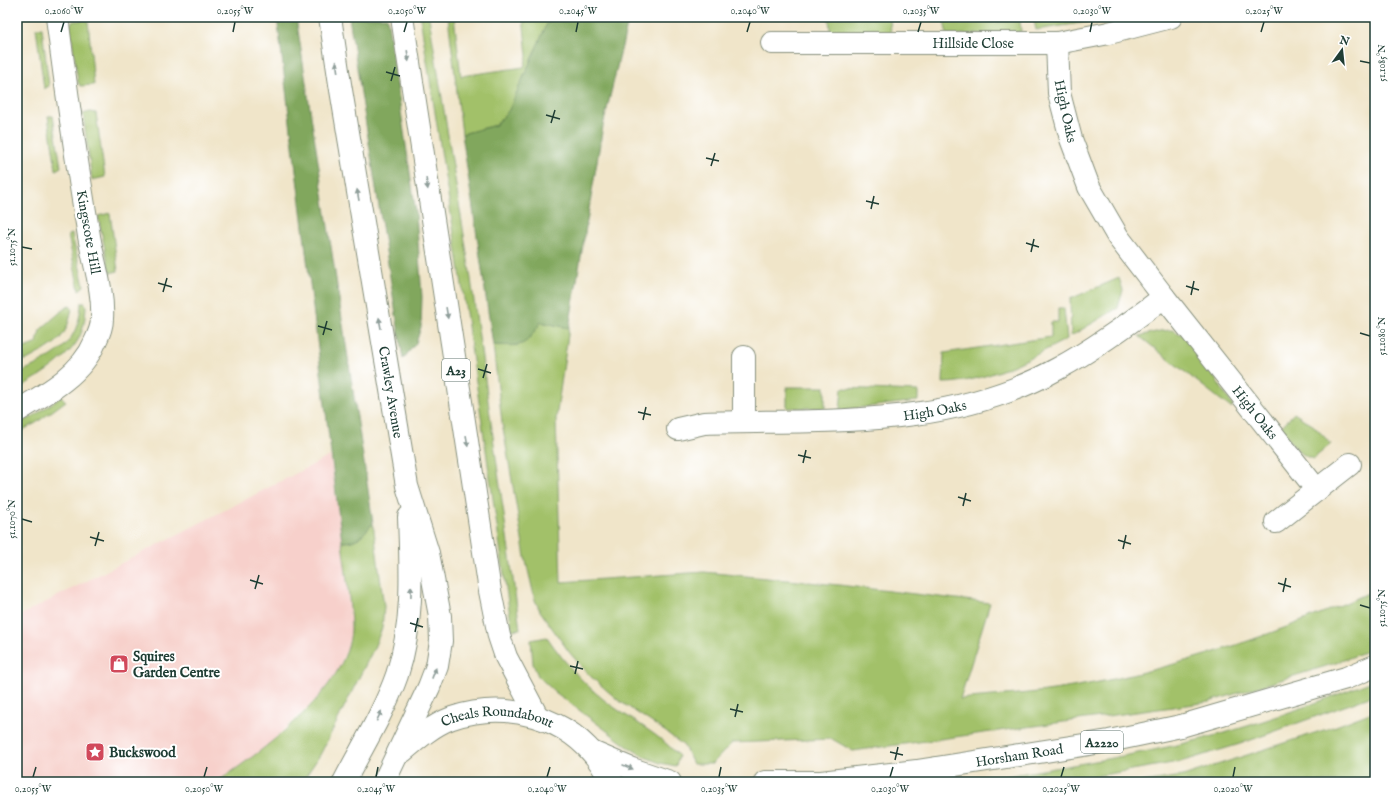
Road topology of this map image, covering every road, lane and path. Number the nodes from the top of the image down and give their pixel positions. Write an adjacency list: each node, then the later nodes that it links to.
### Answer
1 (57, 17): 9 (main road, Kingscote Hill)
2 (330, 17): 13 (main road, Crawley Avenue, one-way to 2)
3 (402, 17): 17 (main road, A23, one-way to 17)
4 (1171, 17): 6 (main road, Hillside Close)
5 (772, 43): 6 (main road, Hillside Close)
6 (1056, 43): 7 (main road, High Oaks)
7 (1164, 297): 10 (main road, High Oaks); 14 (main road, High Oaks)
8 (744, 357): 10 (main road)
9 (17, 411)
10 (744, 422): 11 (main road, High Oaks)
11 (678, 429)
12 (1350, 464): 14 (main road)
13 (408, 486): 19 (main road, Crawley Avenue, one-way to 13); 20 (main road, one-way to 13)
14 (1317, 490): 15 (main road)
15 (1276, 522)
16 (1375, 666): 26 (main road, Horsham Road / A2220)
17 (537, 716): 18 (main road, Cheals Roundabout); 19 (main road, Cheals Roundabout)
18 (592, 752): 22 (main road, Cheals Roundabout); 23 (main road, one-way to 23)
19 (396, 757): 21 (main road, Cheals Roundabout)
20 (344, 782)
21 (384, 782)
22 (612, 782)
23 (670, 782)
24 (765, 782): 25 (main road)
25 (817, 782)
26 (821, 782)

